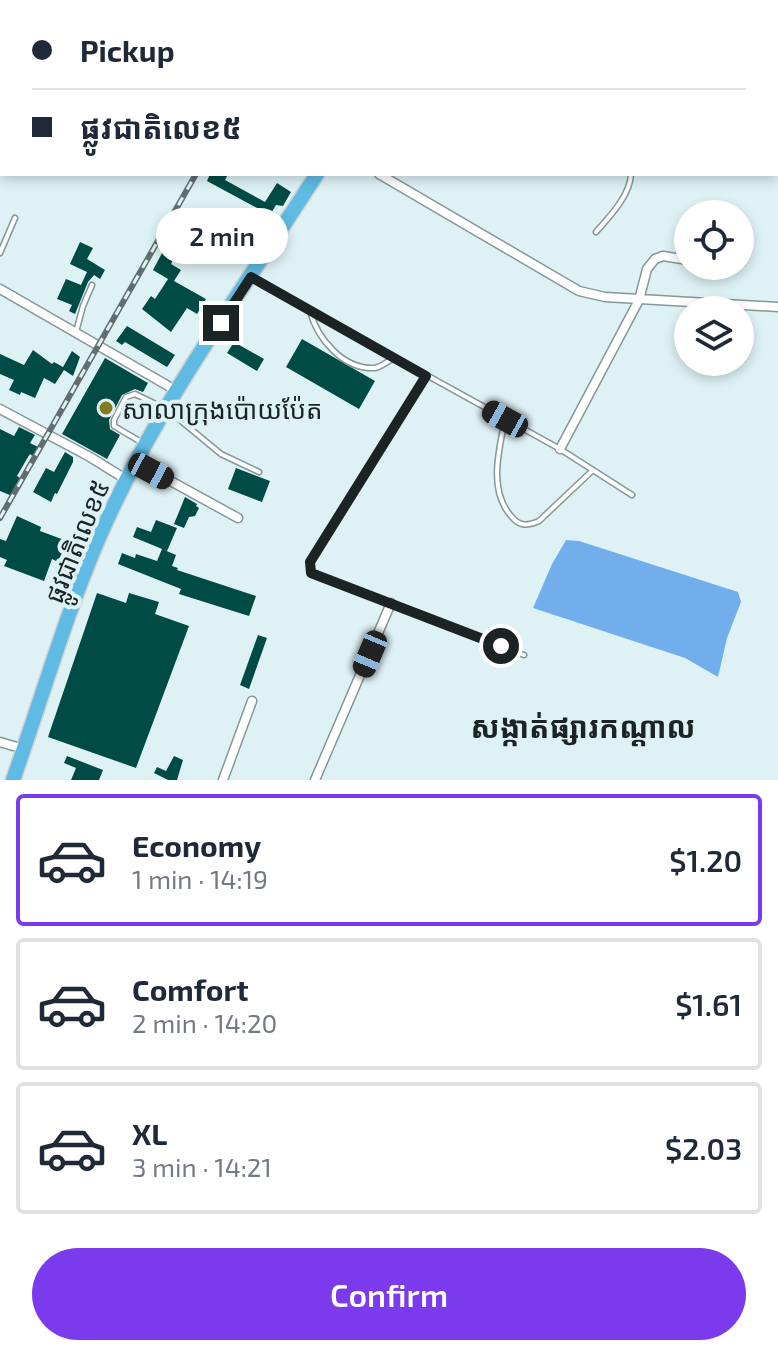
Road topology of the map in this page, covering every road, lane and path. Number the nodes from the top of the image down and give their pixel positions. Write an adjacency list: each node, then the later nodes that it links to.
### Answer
1 (316, 176): 8 (highway, ផ្លូវជាតិលេខ៥)
2 (382, 176): 11 (street)
3 (631, 176): 5 (lane)
4 (15, 218): 6 (lane)
5 (596, 232)
6 (0, 253)
7 (674, 258): 11 (street)
8 (251, 277): 13 (lane); 17 (highway, ផ្លូវជាតិលេខ៥)
9 (92, 285): 14 (lane)
10 (0, 289): 14 (street)
11 (639, 300): 12 (street); 22 (street)
12 (778, 307)
13 (310, 311): 15 (lane); 15 (lane)
14 (76, 332): 17 (street)
15 (394, 358): 16 (lane)
16 (426, 376): 20 (lane); 29 (lane)
17 (177, 391): 19 (highway, ផ្លូវជាតិលេខ៥)
18 (0, 409): 26 (street)
19 (166, 409): 21 (highway, ផ្លូវជាតិលេខ៥); 21 (lane); 25 (lane)
20 (505, 419): 22 (lane); 24 (lane)
21 (146, 445): 23 (highway, ផ្លូវជាតិលេខ៥)
22 (560, 449): 24 (lane)
23 (136, 462): 26 (highway, ផ្លូវជាតិលេខ៥); 28 (street)
24 (593, 470): 27 (lane)
25 (259, 472)
26 (127, 480): 33 (highway, ផ្លូវជាតិលេខ៥)
27 (632, 495)
28 (238, 518)
29 (391, 603): 30 (lane); 36 (street)
30 (524, 655)
31 (252, 701): 35 (street)
32 (0, 742): 33 (street)
33 (24, 749): 34 (highway, ផ្លូវជាតិលេខ៥)
34 (13, 780)
35 (223, 780)
36 (315, 780)

